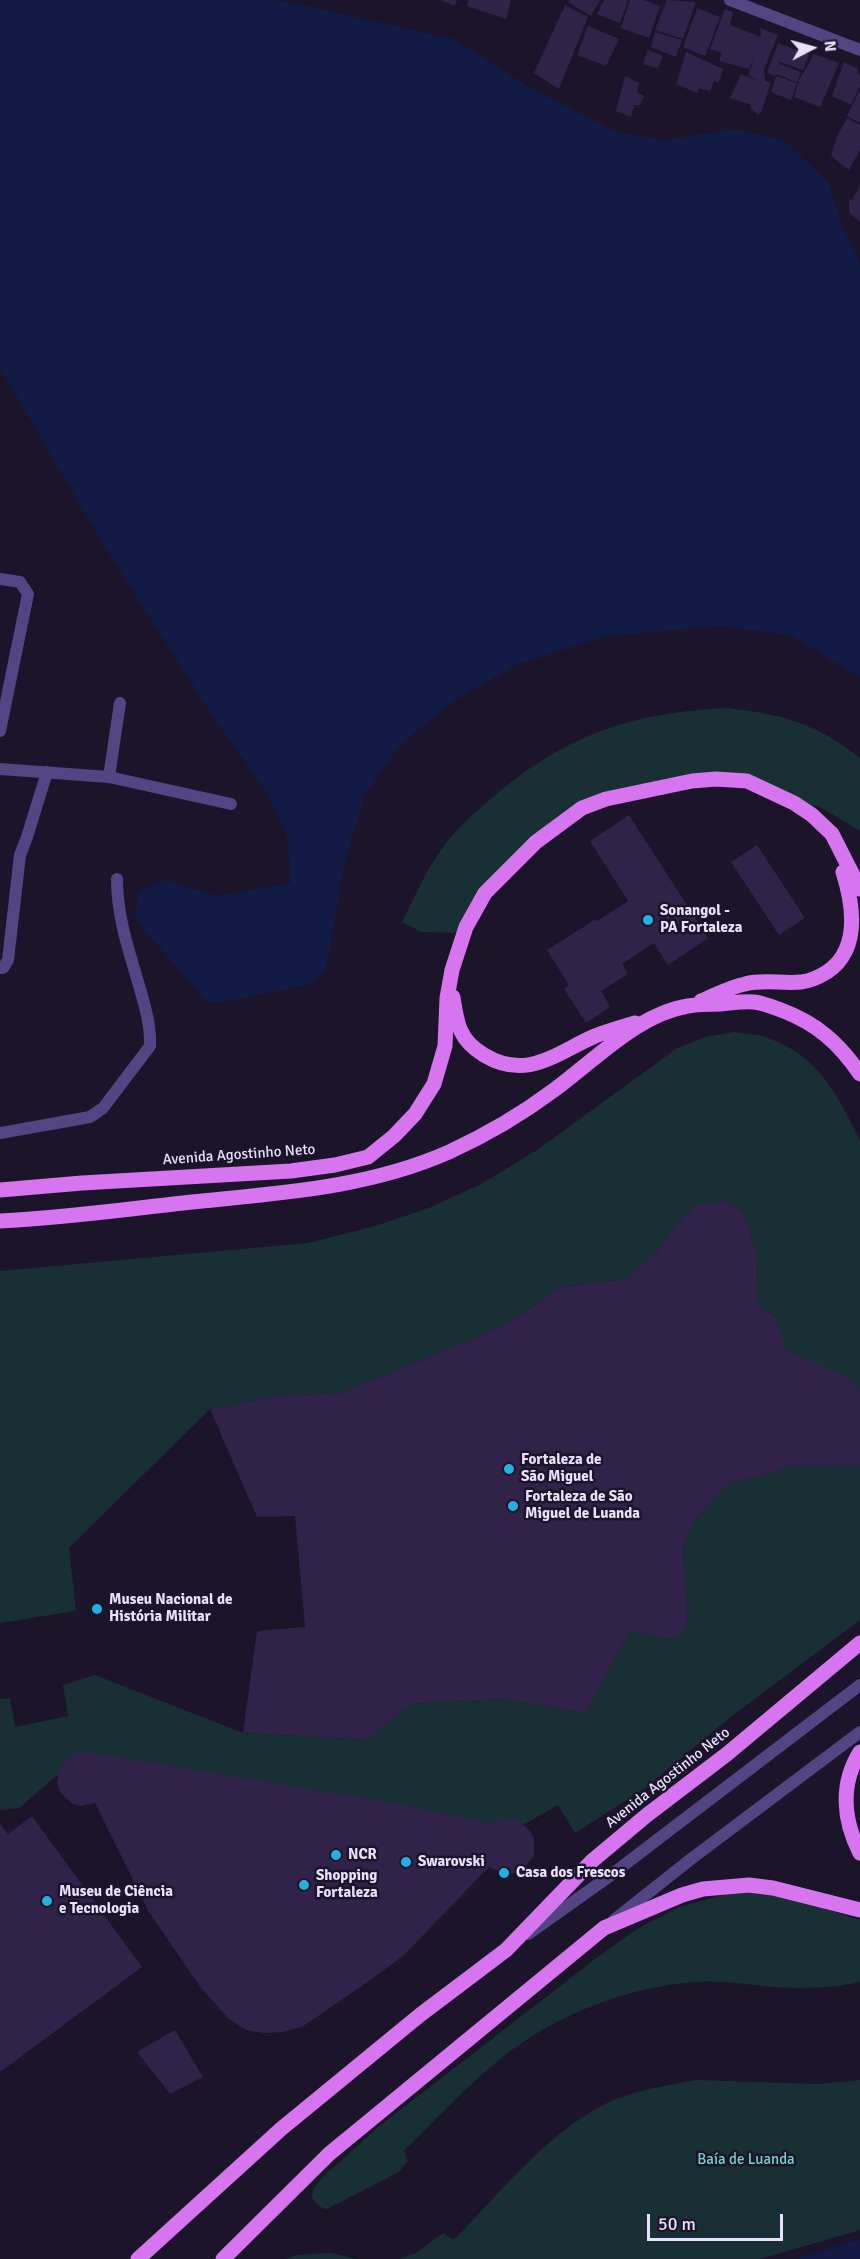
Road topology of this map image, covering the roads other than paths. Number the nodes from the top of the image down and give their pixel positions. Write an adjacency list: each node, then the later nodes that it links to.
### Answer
1 (730, 0): 2 (street)
2 (860, 50)
3 (0, 579): 5 (street)
4 (120, 703): 8 (street)
5 (0, 731)
6 (0, 769): 7 (street)
7 (47, 772): 8 (street); 14 (street)
8 (109, 777): 9 (street)
9 (231, 804)
10 (832, 834): 11 (main road); 13 (main road, Avenida Agostinho Neto); 15 (main road, Avenida Agostinho Neto); 16 (main road)
11 (860, 870)
12 (117, 879): 19 (street)
13 (860, 889)
14 (0, 968)
15 (452, 970): 17 (main road); 20 (main road, Avenida Agostinho Neto)
16 (690, 1005): 17 (main road); 18 (main road)
17 (646, 1019): 21 (main road)
18 (860, 1074)
19 (0, 1133)
20 (0, 1190)
21 (0, 1221)
22 (860, 1643): 29 (main road, Avenida Agostinho Neto)
23 (860, 1685): 29 (street)
24 (860, 1732): 28 (street)
25 (860, 1752): 26 (main road)
26 (860, 1853)
27 (860, 1910): 28 (main road)
28 (604, 1928): 31 (main road)
29 (506, 1950): 30 (main road, Avenida Agostinho Neto)
30 (138, 2257)
31 (224, 2259)

